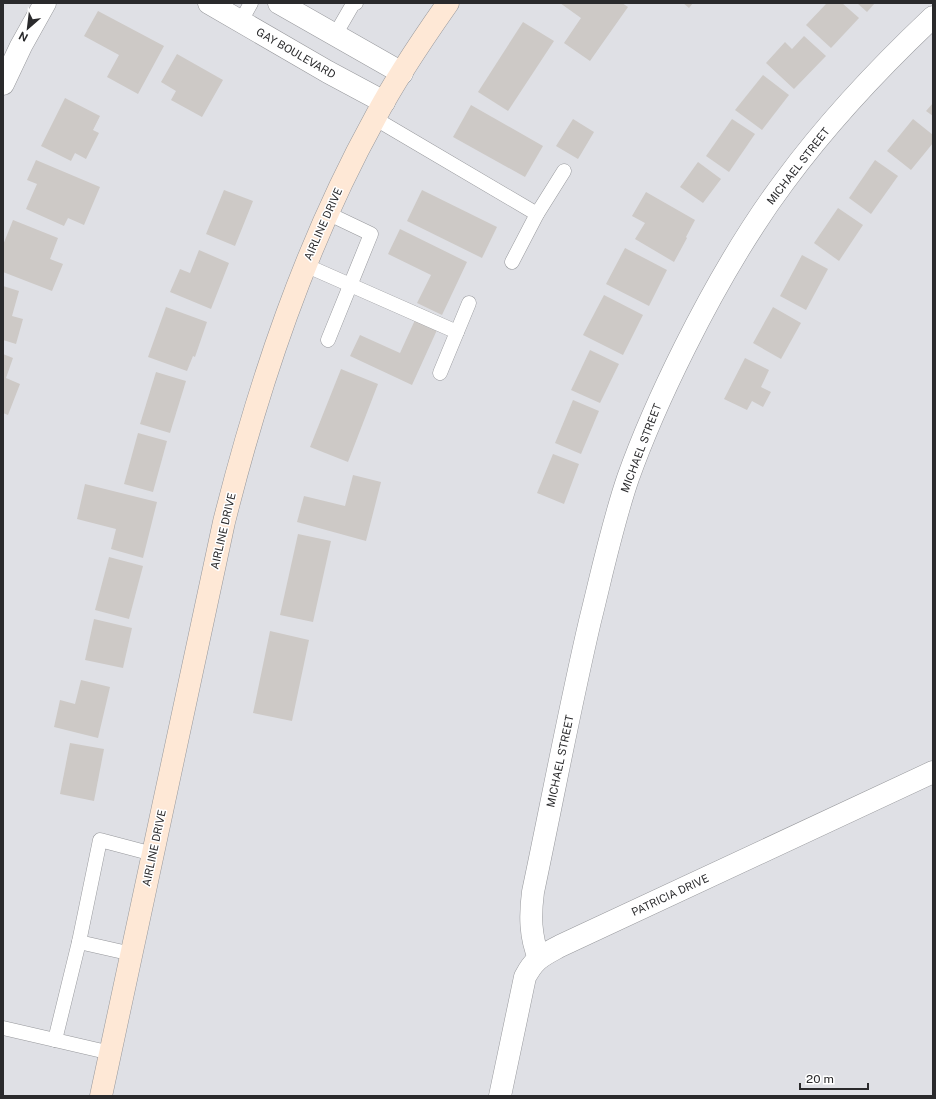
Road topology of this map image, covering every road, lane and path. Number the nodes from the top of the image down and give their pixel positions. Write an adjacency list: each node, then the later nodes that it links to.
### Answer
1 (45, 3): 10 (street)
2 (209, 3): 6 (street, GAY BOULEVARD)
3 (279, 3): 8 (street)
4 (354, 3): 8 (lane)
5 (448, 3): 9 (main road, AIRLINE DRIVE)
6 (246, 12): 11 (street, GAY BOULEVARD)
7 (933, 17): 26 (street, MICHAEL STREET)
8 (335, 35): 9 (street)
9 (402, 74): 11 (main road, AIRLINE DRIVE)
10 (3, 84)
11 (379, 110): 13 (main road, AIRLINE DRIVE); 14 (lane)
12 (564, 171): 14 (lane)
13 (327, 213): 16 (main road, AIRLINE DRIVE); 17 (lane)
14 (537, 214): 15 (lane)
15 (512, 262)
16 (305, 265): 17 (lane); 23 (main road, AIRLINE DRIVE)
17 (350, 285): 19 (lane); 20 (lane)
18 (470, 303): 19 (lane)
19 (457, 332): 21 (lane)
20 (328, 340)
21 (440, 373)
22 (933, 772): 26 (street, PATRICIA DRIVE)
23 (153, 854): 24 (lane); 25 (main road, AIRLINE DRIVE)
24 (79, 942): 25 (lane); 28 (lane)
25 (132, 954): 29 (main road, AIRLINE DRIVE)
26 (539, 958): 31 (street, PATRICIA DRIVE)
27 (3, 1028): 28 (lane)
28 (55, 1040): 29 (lane)
29 (111, 1053): 30 (main road, AIRLINE DRIVE)
30 (101, 1096)
31 (500, 1096)

